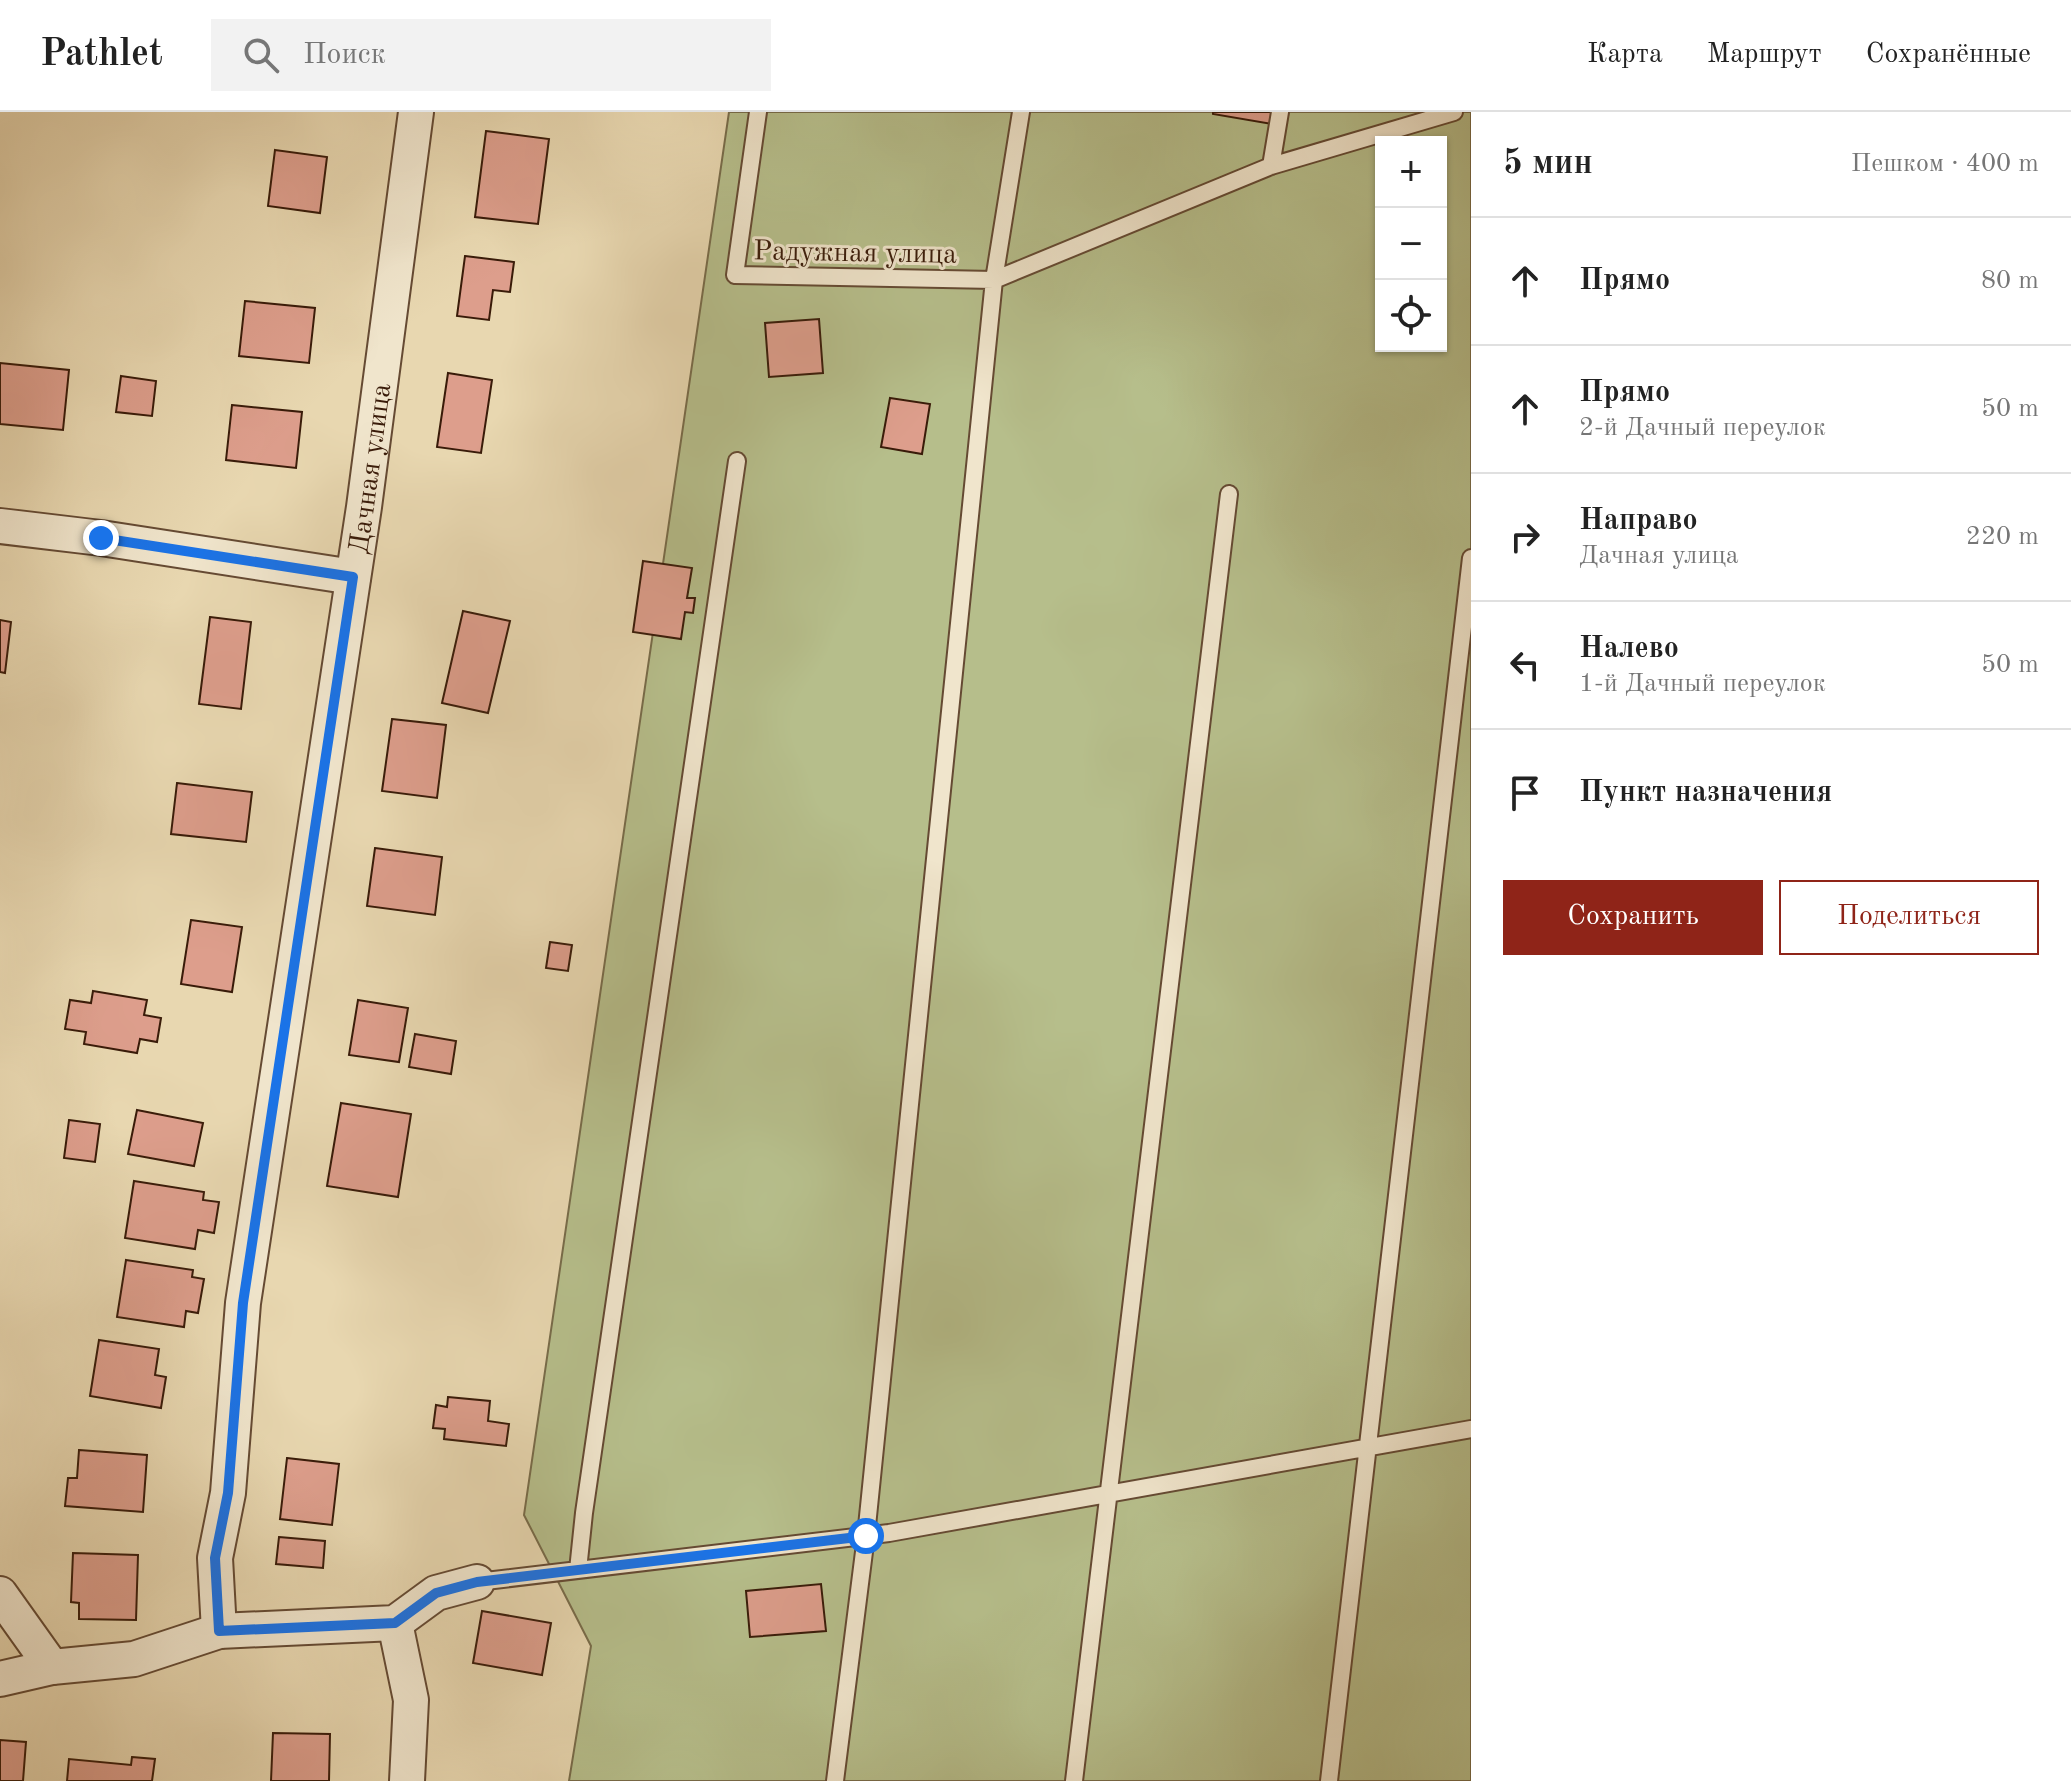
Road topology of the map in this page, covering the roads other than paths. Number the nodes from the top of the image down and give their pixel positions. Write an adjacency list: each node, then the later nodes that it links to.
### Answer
1 (416, 112): 12 (street, Дачная улица)
2 (758, 112): 7 (lane, Радужная улица)
3 (1021, 112): 7 (lane)
4 (1280, 112): 6 (lane)
5 (1454, 112): 6 (lane)
6 (1271, 166): 7 (lane)
7 (994, 280): 16 (lane)
8 (737, 461): 17 (lane)
9 (1229, 494): 15 (lane)
10 (0, 526): 12 (street)
11 (1471, 558): 14 (lane)
12 (353, 577): 21 (street, Дачная улица)
13 (1471, 1429): 14 (lane)
14 (1368, 1447): 15 (lane); 27 (lane)
15 (1110, 1493): 16 (lane); 26 (lane)
16 (866, 1536): 17 (lane); 25 (lane)
17 (578, 1570): 18 (lane)
18 (477, 1582): 20 (street)
19 (0, 1594): 22 (street)
20 (395, 1623): 21 (street); 24 (street)
21 (219, 1631): 22 (street)
22 (52, 1667): 23 (street)
23 (0, 1679)
24 (407, 1781)
25 (835, 1781)
26 (1074, 1781)
27 (1329, 1781)

